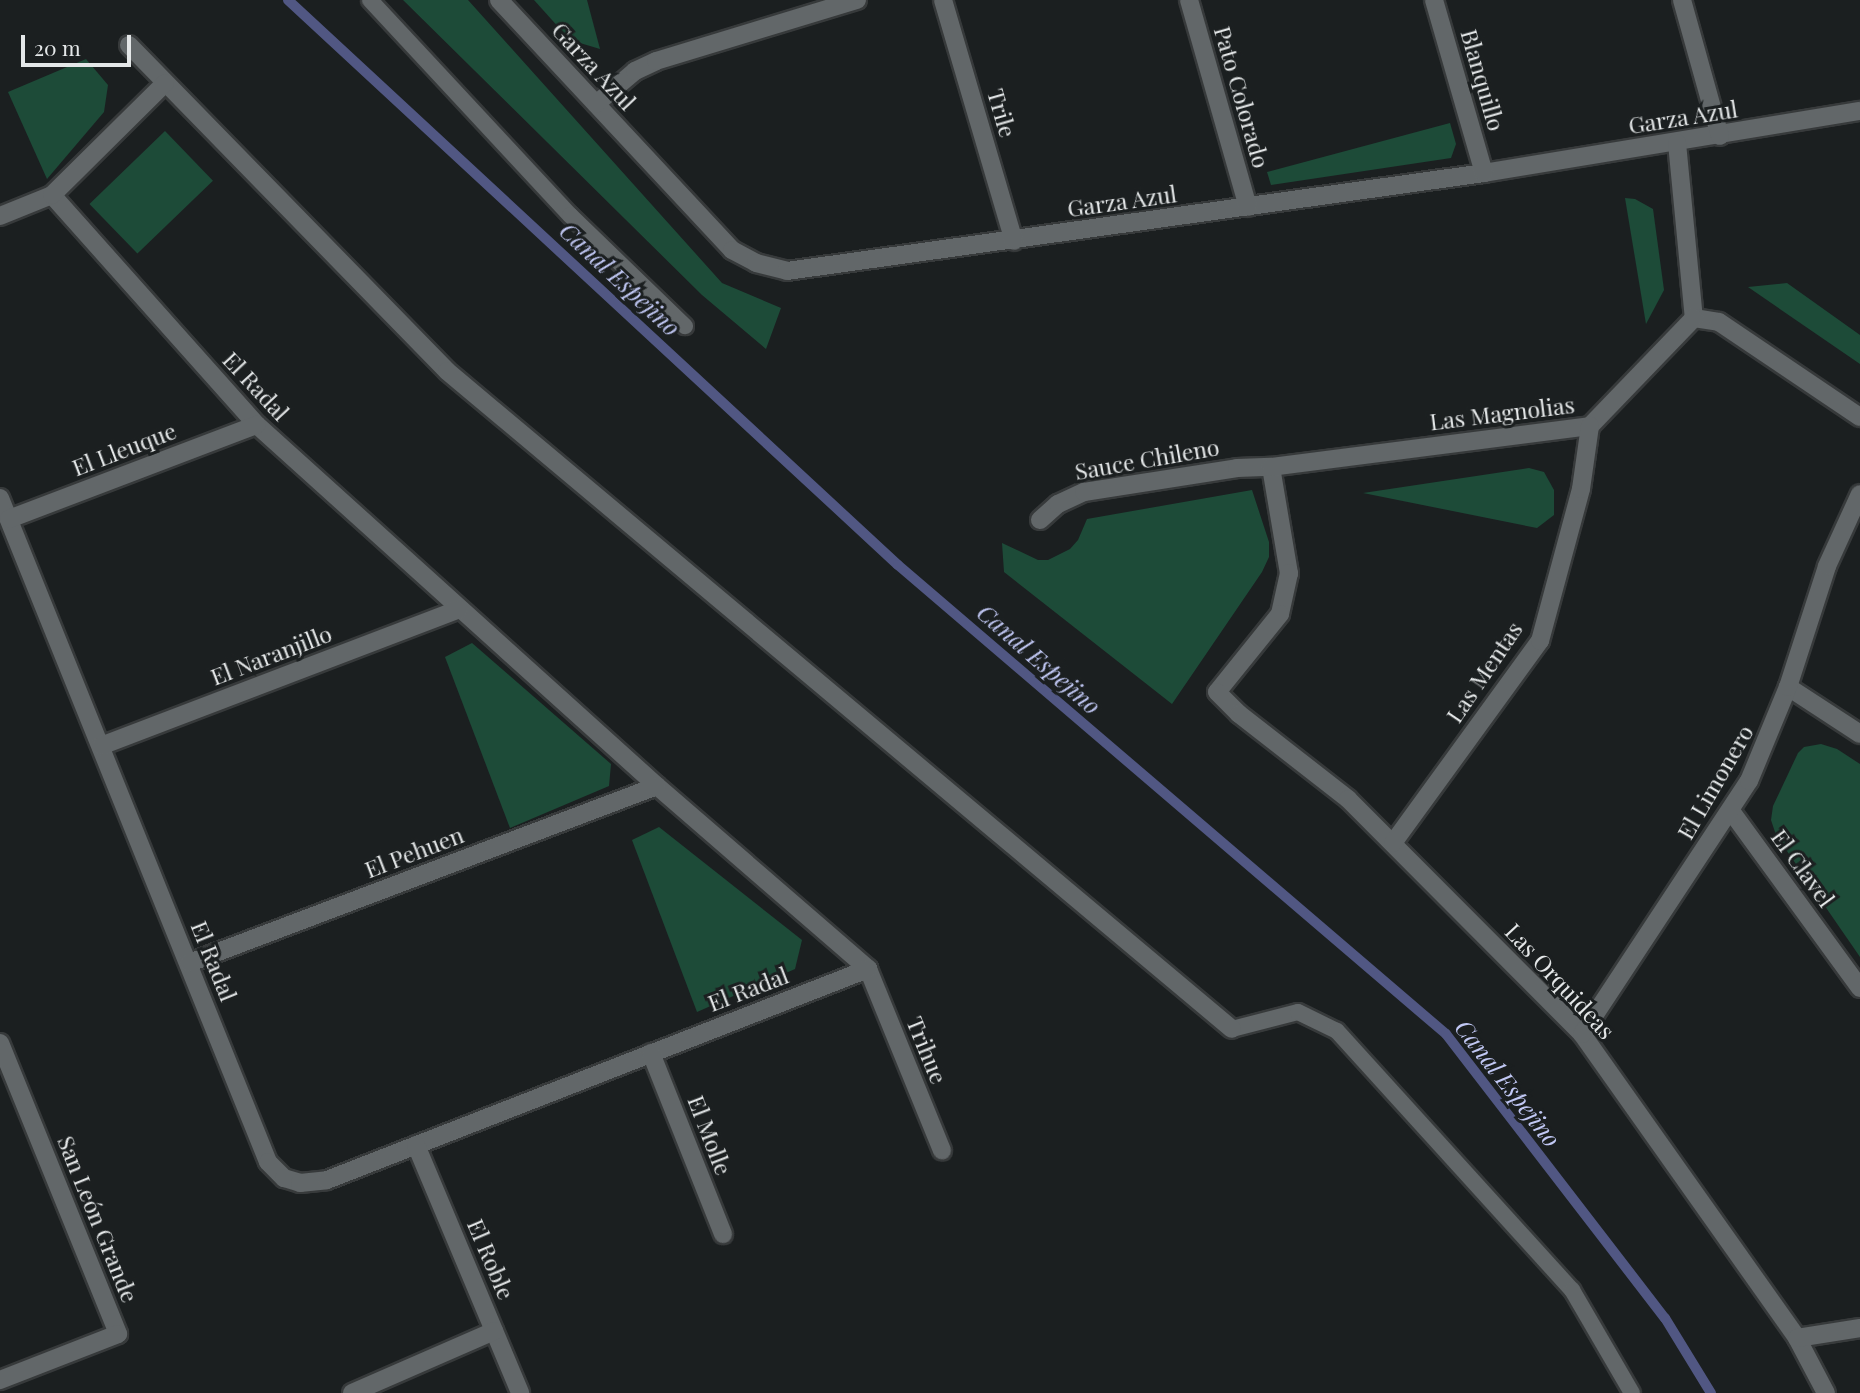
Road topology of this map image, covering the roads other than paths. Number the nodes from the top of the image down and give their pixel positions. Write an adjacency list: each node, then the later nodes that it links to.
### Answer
1 (370, 0): 20 (lane)
2 (499, 0): 10 (street, Garza Azul)
3 (858, 0): 10 (street)
4 (943, 0): 18 (street, Trile)
5 (1189, 0): 16 (street, Pato Colorado)
6 (1434, 0): 14 (street, Blanquillo)
7 (1682, 0): 12 (street)
8 (129, 45): 9 (street)
9 (165, 83): 15 (street); 39 (street)
10 (596, 104): 18 (street, Garza Azul)
11 (1860, 111): 12 (street, Garza Azul)
12 (1720, 136): 13 (street, Garza Azul)
13 (1676, 143): 14 (street, Garza Azul); 19 (street)
14 (1484, 173): 16 (street, Garza Azul)
15 (52, 195): 17 (street); 22 (street, El Radal)
16 (1248, 208): 18 (street, Garza Azul)
17 (0, 216)
18 (1014, 241)
19 (1693, 318): 21 (street); 23 (street, Las Magnolias)
20 (685, 326)
21 (1860, 417)
22 (257, 425): 27 (street, El Lleuque); 29 (street, El Radal)
23 (1590, 426): 24 (street, Las Magnolias); 35 (street, Las Mentas)
24 (1271, 467): 28 (street, Sauce Chileno); 35 (street, Las Orquideas)
25 (1860, 494): 30 (street, El Limonero)
26 (0, 498): 27 (street, El Radal)
27 (9, 519): 32 (street, El Radal)
28 (1040, 520)
29 (459, 609): 32 (street, El Naranjillo); 33 (street, El Radal)
30 (1788, 687): 31 (street); 34 (street, El Limonero)
31 (1860, 734)
32 (101, 746): 36 (street, El Radal)
33 (657, 786): 36 (street, El Pehuen); 37 (street, El Radal)
34 (1731, 811): 38 (street, El Clavel); 40 (street, El Limonero)
35 (1393, 844): 40 (street, Las Orquideas)
36 (189, 963): 43 (street, El Radal)
37 (868, 969): 42 (street, El Radal); 44 (street, Trihue)
38 (1860, 988)
39 (1232, 1029): 52 (lane)
40 (1582, 1034): 48 (street, Las Orquideas)
41 (0, 1044): 49 (street, San León Grande)
42 (651, 1054): 43 (street, El Radal); 45 (street, El Molle)
43 (416, 1145): 47 (street, El Roble)
44 (942, 1150)
45 (723, 1234)
46 (1860, 1328): 48 (street)
47 (494, 1331): 50 (street); 51 (street, El Roble)
48 (1797, 1338): 53 (street, Las Orquideas)
49 (0, 1380)
50 (352, 1393)
51 (520, 1393)
52 (1632, 1393)
53 (1826, 1393)

